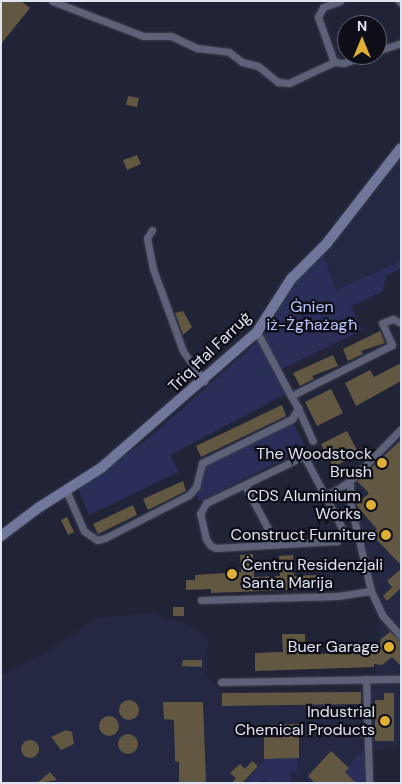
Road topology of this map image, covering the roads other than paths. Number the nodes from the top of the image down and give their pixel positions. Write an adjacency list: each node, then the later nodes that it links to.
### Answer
1 (52, 1): 5 (street)
2 (340, 1): 5 (street)
3 (401, 43): 4 (street)
4 (387, 48)
5 (334, 62): 6 (street)
6 (337, 62)
7 (401, 148): 10 (main road, Triq Ħal Farruġ)
8 (152, 230): 11 (street)
9 (401, 323): 12 (street)
10 (257, 332): 11 (main road, Triq Ħal Farruġ); 12 (street)
11 (204, 380): 18 (main road, Triq Ħal Farruġ)
12 (291, 396): 13 (street)
13 (298, 408): 15 (street); 18 (street)
14 (401, 429): 16 (street)
15 (313, 441)
16 (350, 481): 19 (street); 22 (street)
17 (244, 485): 19 (street); 21 (street); 21 (street)
18 (66, 490): 20 (main road, Triq Ħal Farruġ)
19 (326, 496): 21 (street)
20 (1, 536)
21 (276, 544)
22 (371, 591): 23 (street); 24 (street)
23 (201, 600)
24 (401, 636)
25 (366, 679): 26 (street); 27 (street); 28 (street)
26 (401, 679)
27 (221, 682)
28 (369, 783)

